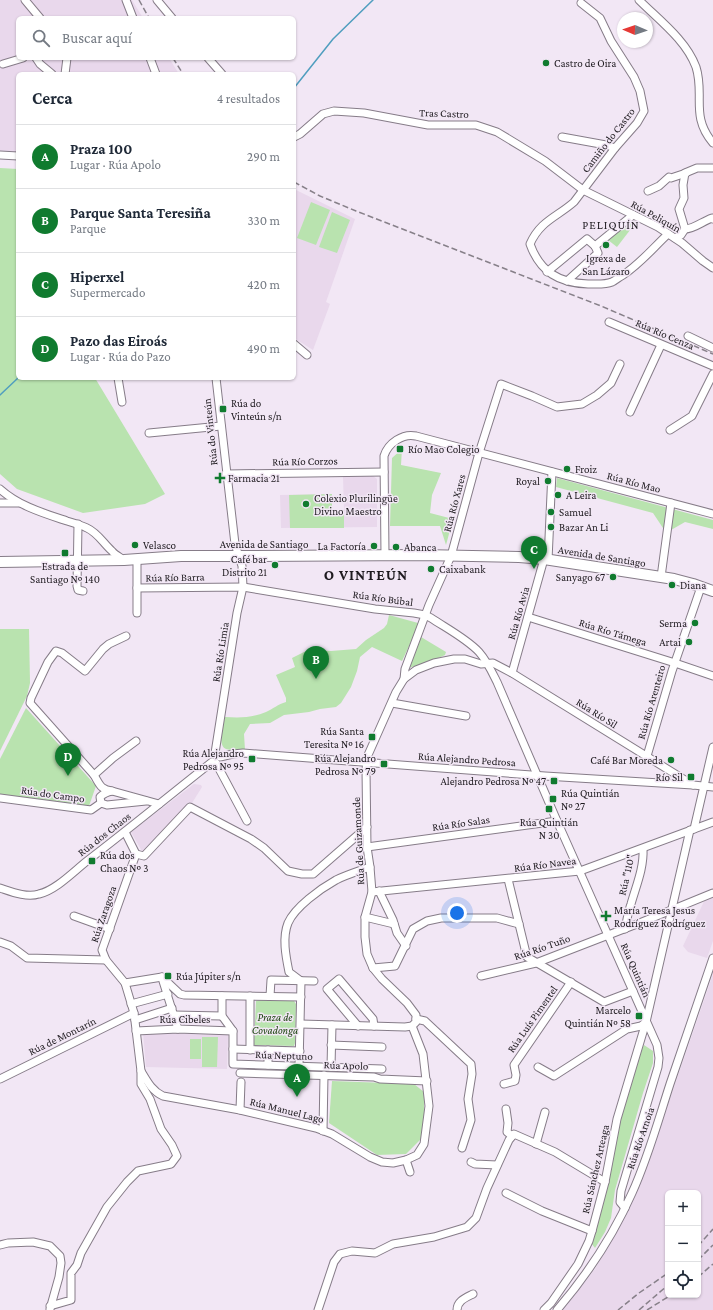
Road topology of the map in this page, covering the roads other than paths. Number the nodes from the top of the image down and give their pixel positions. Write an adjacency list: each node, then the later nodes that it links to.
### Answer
1 (25, 0): 6 (street)
2 (126, 0): 7 (street)
3 (157, 0): 8 (street)
4 (639, 0): 21 (street)
5 (581, 2): 22 (street, Camiño do Castro)
6 (38, 16)
7 (132, 16)
8 (170, 16)
9 (17, 60): 14 (street)
10 (37, 60): 15 (street)
11 (66, 60): 16 (street)
12 (151, 60): 17 (street)
13 (210, 60): 18 (street)
14 (4, 64)
15 (50, 72)
16 (65, 72)
17 (155, 72)
18 (220, 72)
19 (296, 135): 27 (street, Tras Castro)
20 (562, 137): 22 (street)
21 (713, 143)
22 (615, 148): 27 (street, Camiño do Castro)
23 (0, 155): 24 (street)
24 (16, 156)
25 (713, 168): 26 (street)
26 (686, 173): 28 (street); 31 (street)
27 (583, 190): 29 (street, Rúa Peliquín); 36 (street, Camiño do Castro)
28 (648, 192)
29 (632, 215): 32 (street, Rúa Peliquín); 34 (street)
30 (713, 219): 31 (street)
31 (685, 229): 33 (street)
32 (668, 234): 33 (street, Rúa Peliquín); 37 (street)
33 (675, 238): 35 (street, Rúa Peliquín)
34 (595, 246): 36 (street); 37 (street)
35 (713, 268)
36 (547, 272): 37 (street)
37 (567, 281)
38 (608, 322): 40 (street, Rúa Río Cenza)
39 (688, 336): 42 (street)
40 (661, 345): 45 (street, Rúa Río Cenza); 50 (street)
41 (296, 346): 43 (street)
42 (713, 348)
43 (307, 355)
44 (620, 364): 54 (street, Rúa Río Xares)
45 (713, 366)
46 (713, 374): 52 (street)
47 (118, 380): 49 (street)
48 (216, 380): 51 (street, Rúa do Vinteún)
49 (122, 402)
50 (630, 412)
51 (221, 426): 53 (street); 57 (street, Rúa do Vinteún)
52 (670, 430)
53 (149, 433)
54 (479, 453): 55 (street, Rúa Río Mao); 56 (street, Rúa Río Mao); 66 (street, Rúa Río Xares)
55 (384, 472): 57 (street, Rúa Río Corzos); 64 (street, Rúa Río Mao)
56 (552, 472): 61 (street, Rúa Río Mao); 68 (street, Rúa Río Avia)
57 (226, 474): 65 (street, Rúa do Vinteún)
58 (0, 489): 60 (street)
59 (0, 503): 60 (street)
60 (19, 503): 63 (street)
61 (671, 503): 62 (street, Rúa Río Mao); 72 (street)
62 (713, 514)
63 (78, 524): 69 (street); 70 (street)
64 (385, 555): 65 (highway, Avenida de Santiago); 66 (highway, Avenida de Santiago)
65 (238, 556): 67 (highway, Avenida de Santiago); 73 (street, Rúa Río Limia)
66 (451, 556): 68 (highway, Avenida de Santiago); 79 (street, Rúa Río Xares)
67 (137, 559): 70 (highway, Avenida de Santiago); 75 (street, Rúa Río Barra)
68 (546, 559): 72 (highway, Avenida de Santiago); 80 (street, Rúa Río Avia)
69 (78, 560): 70 (highway, Avenida de Santiago); 71 (highway, Avenida de Santiago); 76 (street)
70 (124, 560)
71 (0, 562)
72 (661, 577): 74 (highway, Avenida de Santiago)
73 (243, 586): 75 (street, Rúa Río Barra); 79 (street, Rúa Río Búbal); 92 (street, Rúa Río Limia)
74 (701, 587): 77 (highway, Avenida de Santiago); 83 (street, Rúa Río Arenteiro)
75 (137, 588): 78 (street)
76 (83, 591)
77 (713, 591)
78 (137, 613)
79 (425, 615): 82 (street); 86 (street, Rúa Río Xares)
80 (528, 617): 83 (street, Rúa Río Támega); 84 (street, Rúa Río Avia)
81 (126, 636): 95 (street)
82 (484, 663): 84 (street, Rúa Río Sil); 86 (street, Rúa Río Sil); 94 (street, Rúa Quintián)
83 (675, 663): 85 (street, Rúa Río Támega); 91 (street, Rúa Río Arenteiro)
84 (512, 673): 91 (street, Rúa Río Sil)
85 (713, 676)
86 (404, 679): 87 (street, Rúa Río Xares)
87 (392, 703): 88 (street); 93 (street, Rúa de Guizamonde)
88 (466, 716)
89 (136, 741): 95 (street)
90 (713, 747): 100 (street, Rúa Sánchez Arteaga)
91 (647, 756): 96 (street, Rúa Río Sil)
92 (216, 759): 93 (street, Rúa Alejandro Pedrosa); 106 (street, Rúa dos Chaos); 107 (street)
93 (367, 762): 94 (street, Rúa Alejandro Pedrosa); 110 (street, Rúa de Guizamonde)
94 (537, 775): 98 (street, Rúa Alejandro Pedrosa); 108 (street, Rúa Quintián)
95 (94, 776): 97 (street)
96 (679, 776): 98 (street); 99 (street, Rúa Río Sil)
97 (100, 784): 102 (street); 104 (street)
98 (676, 784): 99 (street, Rúa Alejandro Pedrosa)
99 (693, 785): 100 (street, Rúa Alejandro Pedrosa)
100 (703, 786): 101 (street, Rúa Alejandro Pedrosa); 111 (street, Rúa Sánchez Arteaga)
101 (713, 787)
102 (112, 791): 104 (street); 105 (street)
103 (0, 798): 104 (street, Rúa do Campo)
104 (101, 800): 105 (street)
105 (150, 801): 106 (street)
106 (159, 804): 112 (street, Rúa dos Chaos)
107 (247, 821)
108 (557, 821): 113 (street, Rúa Río Salas); 117 (street, Rúa Quintián)
109 (713, 822): 111 (street, Rúa Río Navea)
110 (367, 827): 113 (street, Rúa de Guizamonde); 115 (street)
111 (692, 830): 114 (street, Rúa Río Navea); 122 (street, Rúa Sánchez Arteaga)
112 (125, 832): 115 (street); 119 (street, Rúa dos Chaos)
113 (367, 847): 116 (street, Rúa de Guizamonde)
114 (643, 849): 117 (street, Rúa Río Navea); 128 (street, Rúa "110")
115 (136, 854): 127 (street, Rúa Zaragoza)
116 (370, 867): 120 (street, Rúa de Guizamonde); 138 (street)
117 (580, 871): 118 (street, Rúa Río Navea); 129 (street, Rúa Quintián)
118 (508, 879): 120 (street, Rúa Río Navea); 126 (street)
119 (0, 888)
120 (375, 892): 124 (street, Rúa de Guizamonde); 125 (street)
121 (713, 893): 122 (street, Rúa Río Tuño)
122 (671, 910): 128 (street, Rúa Río Tuño); 153 (street, Rúa Sánchez Arteaga)
123 (74, 916): 127 (street)
124 (364, 917): 125 (street); 135 (street, Rúa de Guizamonde)
125 (394, 924): 131 (street)
126 (519, 924): 131 (street); 134 (street)
127 (110, 928): 133 (street, Rúa Zaragoza)
128 (625, 928): 129 (street, Rúa Río Tuño)
129 (608, 935): 134 (street, Rúa Río Tuño); 142 (street, Rúa Quintián)
130 (0, 942): 133 (street)
131 (406, 946): 135 (street)
132 (713, 958): 195 (street, Rúa Río Arnoia)
133 (106, 960): 141 (street)
134 (536, 963): 136 (street, Rúa Río Tuño); 140 (street)
135 (373, 968): 152 (street, Rúa de Guizamonde)
136 (481, 976)
137 (162, 977): 141 (street); 143 (street); 144 (street)
138 (301, 981): 139 (street); 146 (street); 147 (street)
139 (314, 981)
140 (571, 982): 142 (street); 181 (street, Rúa Luís Pimentel)
141 (126, 983): 148 (street)
142 (633, 991): 153 (street, Rúa Quintián)
143 (168, 994): 148 (street); 149 (street)
144 (222, 996): 145 (street); 151 (street)
145 (250, 996): 146 (street); 165 (street)
146 (270, 996): 147 (street)
147 (301, 997): 154 (street)
148 (131, 1004): 150 (street)
149 (173, 1011): 150 (street, Rúa de Montarín); 151 (street, Rúa de Montarín); 159 (street)
150 (134, 1016): 160 (street); 178 (street, Rúa de Montarín)
151 (222, 1016): 161 (street)
152 (416, 1019): 158 (street); 188 (street)
153 (646, 1022): 172 (street); 193 (street, Rúa Sánchez Arteaga); 195 (street, Rúa Quintián)
154 (301, 1024): 155 (street); 167 (street)
155 (332, 1025): 156 (street); 162 (street)
156 (358, 1026): 157 (street); 157 (street)
157 (374, 1026): 158 (street)
158 (412, 1026): 179 (street)
159 (178, 1029): 160 (street, Rúa Cibeles); 161 (street, Rúa Cibeles)
160 (136, 1031): 174 (street)
161 (233, 1031): 164 (street)
162 (331, 1045): 163 (street); 171 (street)
163 (382, 1048)
164 (233, 1049): 165 (street); 168 (street, Rúa Neptuno)
165 (250, 1050): 166 (street)
166 (268, 1050): 167 (street); 168 (street)
167 (300, 1051): 169 (street)
168 (268, 1065): 169 (street, Rúa Neptuno)
169 (299, 1066): 170 (street, Rúa Neptuno)
170 (313, 1067): 171 (street, Rúa Neptuno); 176 (street)
171 (331, 1067): 173 (street, Rúa Neptuno)
172 (538, 1067)
173 (382, 1069)
174 (141, 1071): 183 (street, Rúa Manuel Lago); 199 (street)
175 (240, 1072): 176 (street, Rúa Apolo)
176 (313, 1075): 177 (street, Rúa Apolo)
177 (324, 1075): 179 (street, Rúa Apolo); 185 (street)
178 (0, 1079)
179 (427, 1081): 189 (street)
180 (241, 1082): 183 (street)
181 (504, 1084)
182 (506, 1109): 186 (street)
183 (240, 1110): 185 (street, Rúa Manuel Lago)
184 (545, 1112): 187 (street)
185 (323, 1131): 189 (street, Rúa Manuel Lago)
186 (513, 1135): 187 (street); 191 (street)
187 (536, 1144): 193 (street)
188 (462, 1148)
189 (406, 1160): 192 (street)
190 (471, 1162): 191 (street)
191 (497, 1165): 200 (street)
192 (410, 1172)
193 (605, 1182): 196 (street, Rúa Sánchez Arteaga)
194 (506, 1193): 196 (street)
195 (625, 1208): 203 (street, Rúa Río Arnoia)
196 (592, 1231): 202 (street, Rúa Sánchez Arteaga)
197 (0, 1245): 199 (street)
198 (473, 1294): 201 (street)
199 (50, 1308)
200 (318, 1310)
201 (457, 1310)
202 (544, 1310)
203 (557, 1310)

